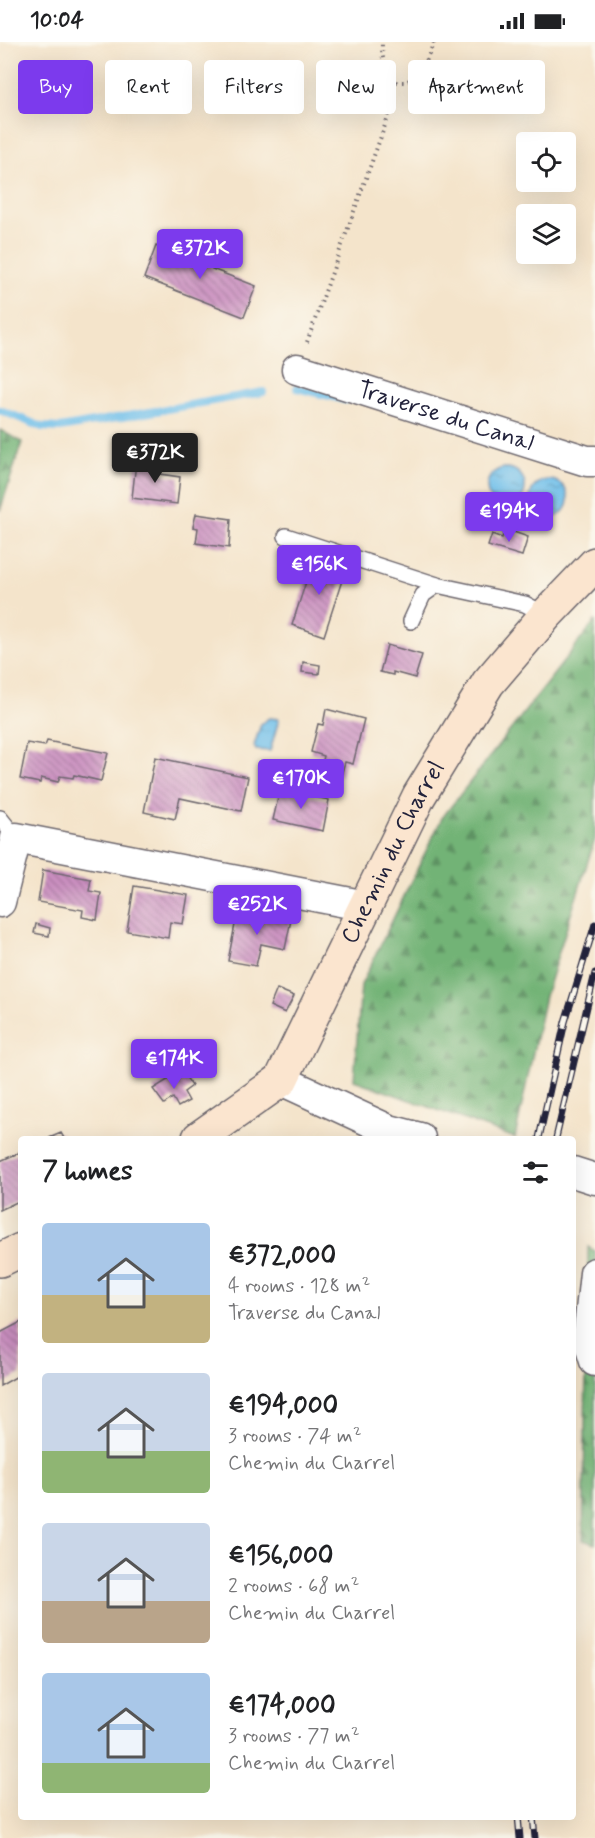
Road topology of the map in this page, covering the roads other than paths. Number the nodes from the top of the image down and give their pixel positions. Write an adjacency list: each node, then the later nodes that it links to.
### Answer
1 (297, 369): 2 (street, Traverse du Canal)
2 (595, 461)
3 (286, 536): 5 (lane)
4 (595, 564): 6 (street, Chemin du Charrel)
5 (437, 585): 6 (lane); 7 (lane)
6 (546, 615): 10 (street, Chemin du Charrel)
7 (411, 621)
8 (8, 828): 9 (street); 10 (street)
9 (0, 902)
10 (366, 906): 11 (street, Chemin du Charrel)
11 (281, 1080): 12 (street, Chemin du Charrel); 13 (street)
12 (202, 1136)
13 (412, 1136)
14 (576, 1174): 15 (street)
15 (595, 1179)
16 (18, 1251): 17 (street)
17 (0, 1260)
18 (595, 1273): 19 (street)
19 (595, 1361)

